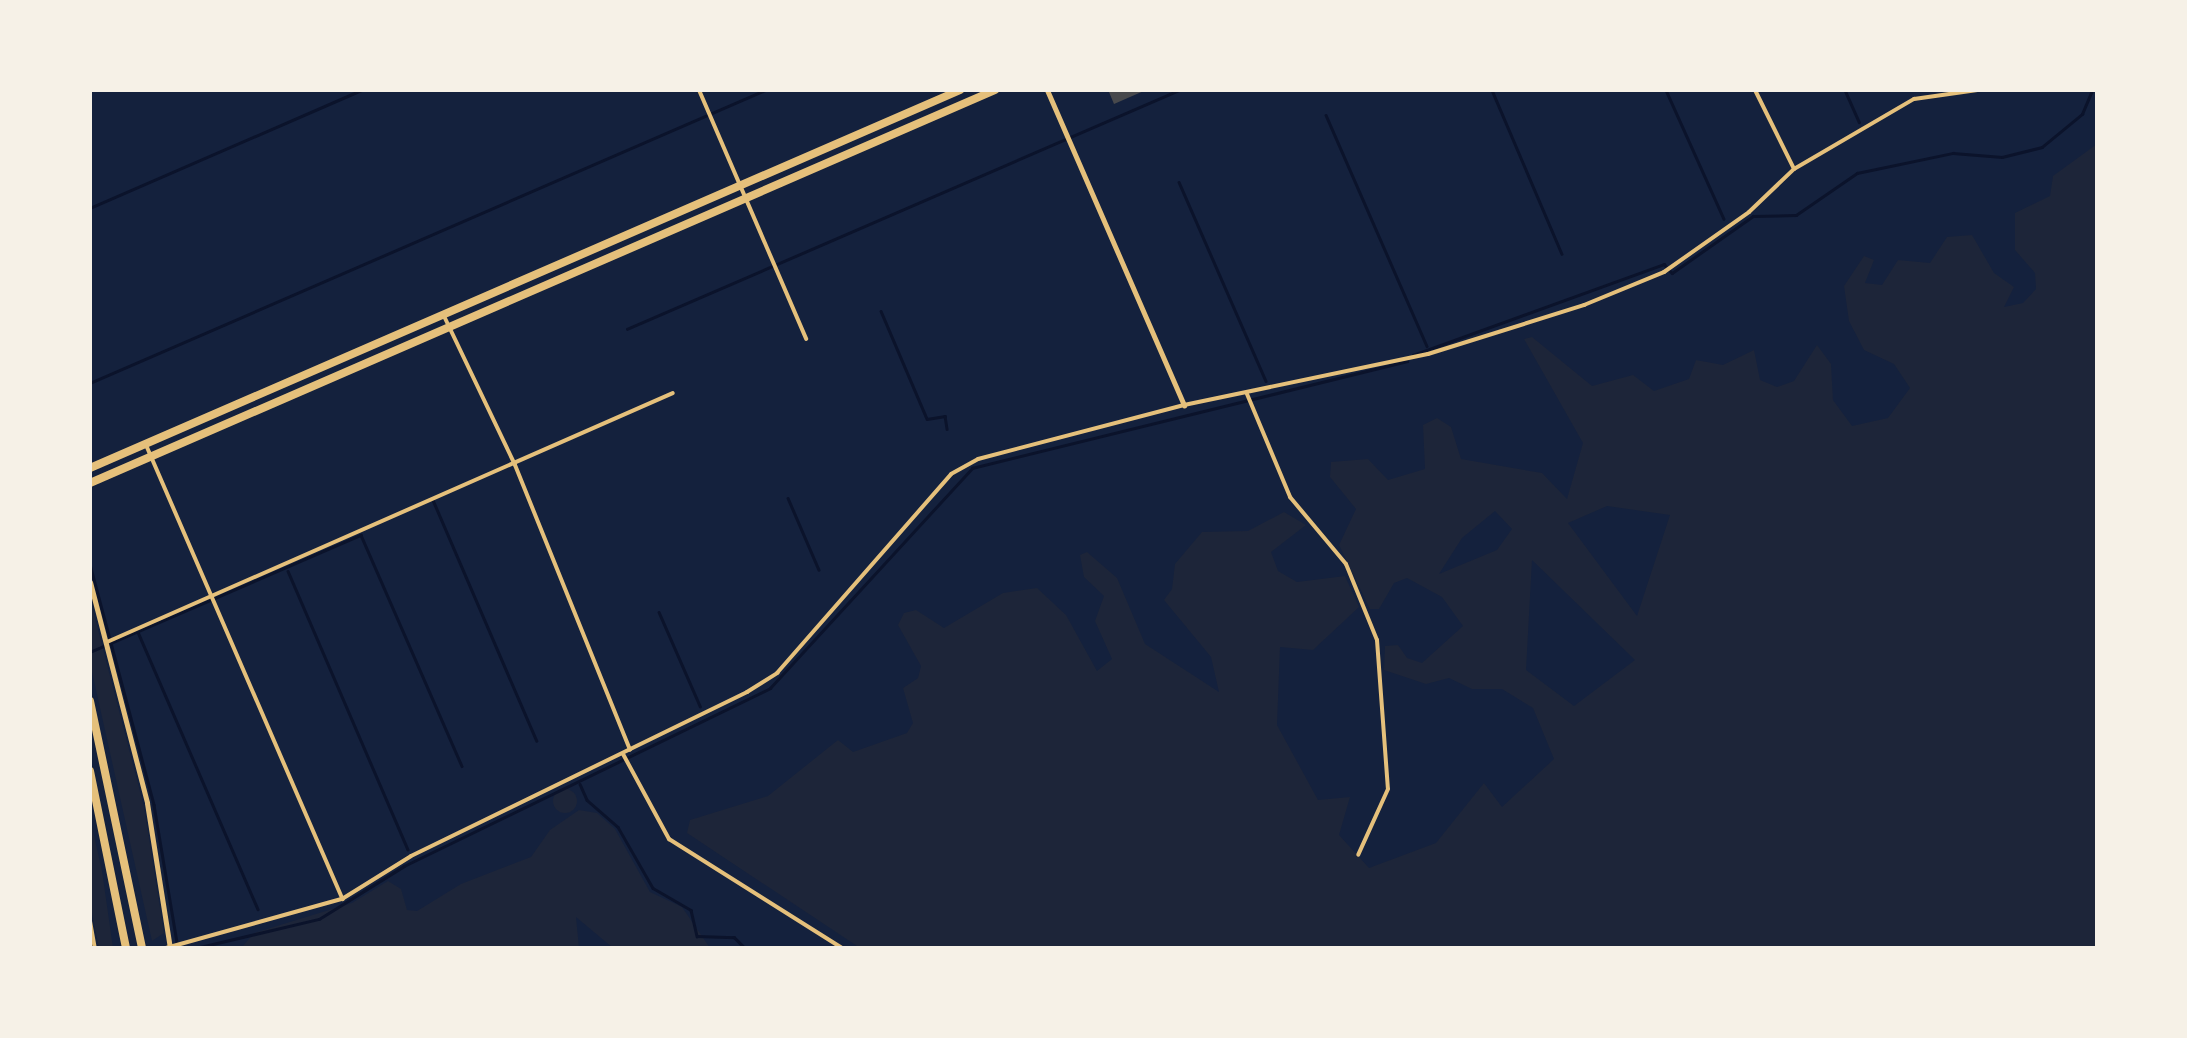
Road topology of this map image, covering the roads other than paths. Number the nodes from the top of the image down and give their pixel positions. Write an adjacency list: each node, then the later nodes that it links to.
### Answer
1 (698, 90): 8 (street)
2 (960, 90): 8 (highway)
3 (995, 90): 9 (highway)
4 (1047, 90): 15 (street)
5 (1756, 90): 7 (street)
6 (1977, 90): 7 (street)
7 (1794, 169): 13 (street)
8 (741, 185): 9 (street); 10 (highway)
9 (744, 198): 11 (highway); 12 (street)
10 (443, 314): 11 (street); 16 (highway)
11 (450, 326): 17 (highway); 18 (street)
12 (806, 339)
13 (1246, 392): 15 (street); 28 (street)
14 (673, 393): 18 (street)
15 (1184, 406): 25 (street)
16 (146, 445): 17 (street); 19 (highway)
17 (152, 457): 20 (highway); 22 (street)
18 (514, 464): 22 (street); 25 (street)
19 (90, 468)
20 (90, 483)
21 (90, 582): 23 (street)
22 (210, 597): 23 (street); 29 (street)
23 (107, 642): 34 (street)
24 (90, 702): 33 (highway)
25 (630, 750): 26 (street)
26 (622, 754): 29 (street); 35 (street)
27 (90, 771): 32 (highway)
28 (1358, 855)
29 (342, 899): 34 (street)
30 (90, 921): 31 (street)
31 (95, 948)
32 (126, 948)
33 (142, 948)
34 (169, 948)
35 (842, 948)

